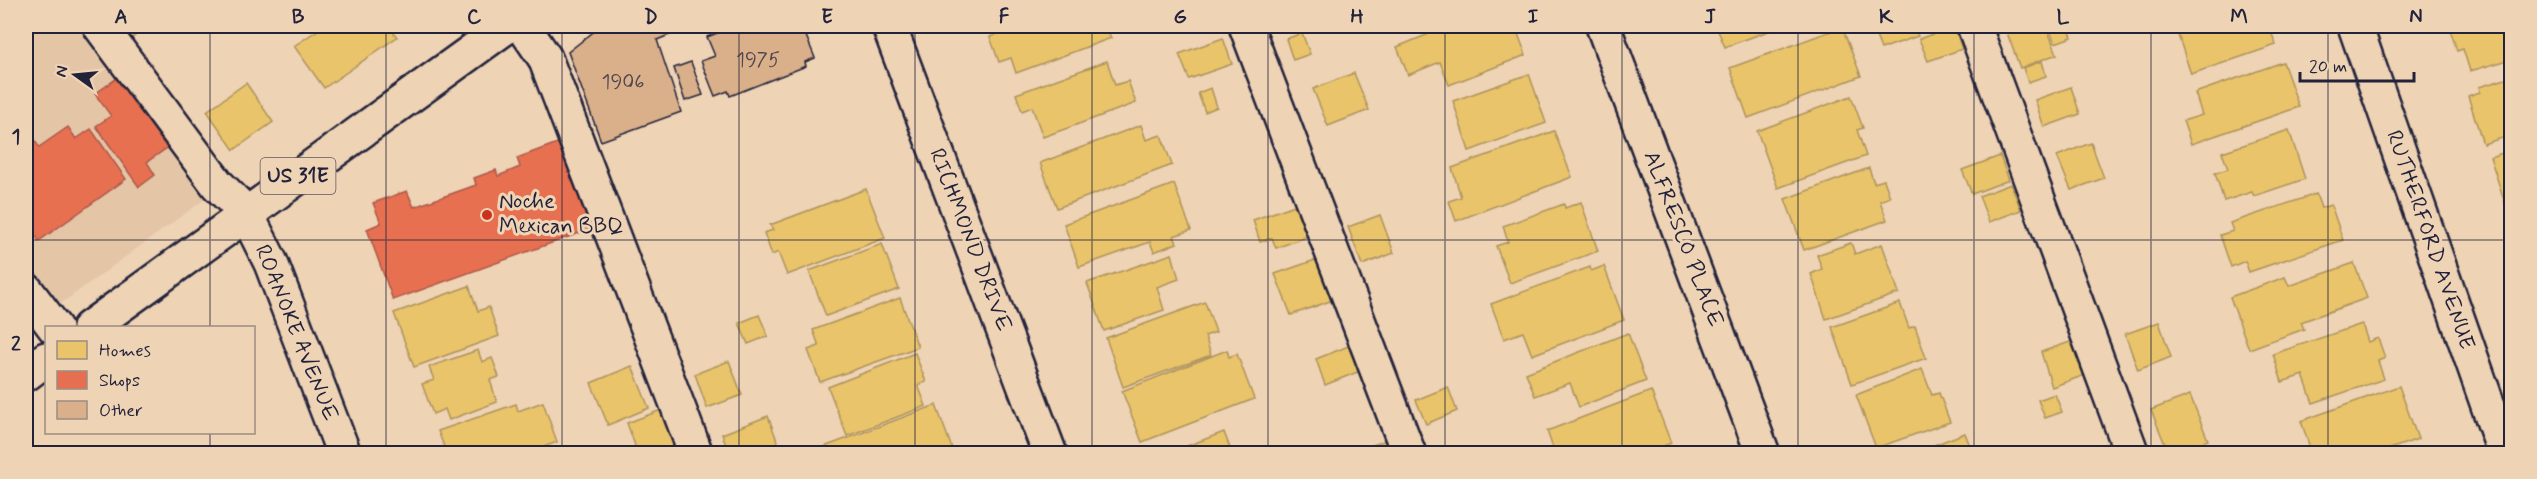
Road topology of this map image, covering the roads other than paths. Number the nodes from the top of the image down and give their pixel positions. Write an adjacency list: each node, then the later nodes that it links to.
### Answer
1 (100, 26): 8 (street, ROANOKE AVENUE)
2 (890, 26): 16 (street, RICHMOND DRIVE)
3 (1246, 26): 17 (street)
4 (1603, 26): 18 (street, ALFRESCO PLACE)
5 (1974, 26): 19 (street)
6 (2355, 26): 20 (street, RUTHERFORD AVENUE)
7 (503, 28): 8 (street, US 31E); 15 (street)
8 (246, 213): 11 (street, US 31E); 14 (street, ROANOKE AVENUE)
9 (26, 290): 10 (street)
10 (54, 326)
11 (90, 326)
12 (45, 360): 13 (street)
13 (26, 374)
14 (344, 453)
15 (696, 453)
16 (1050, 453)
17 (1409, 453)
18 (1763, 453)
19 (2132, 453)
20 (2505, 453)

